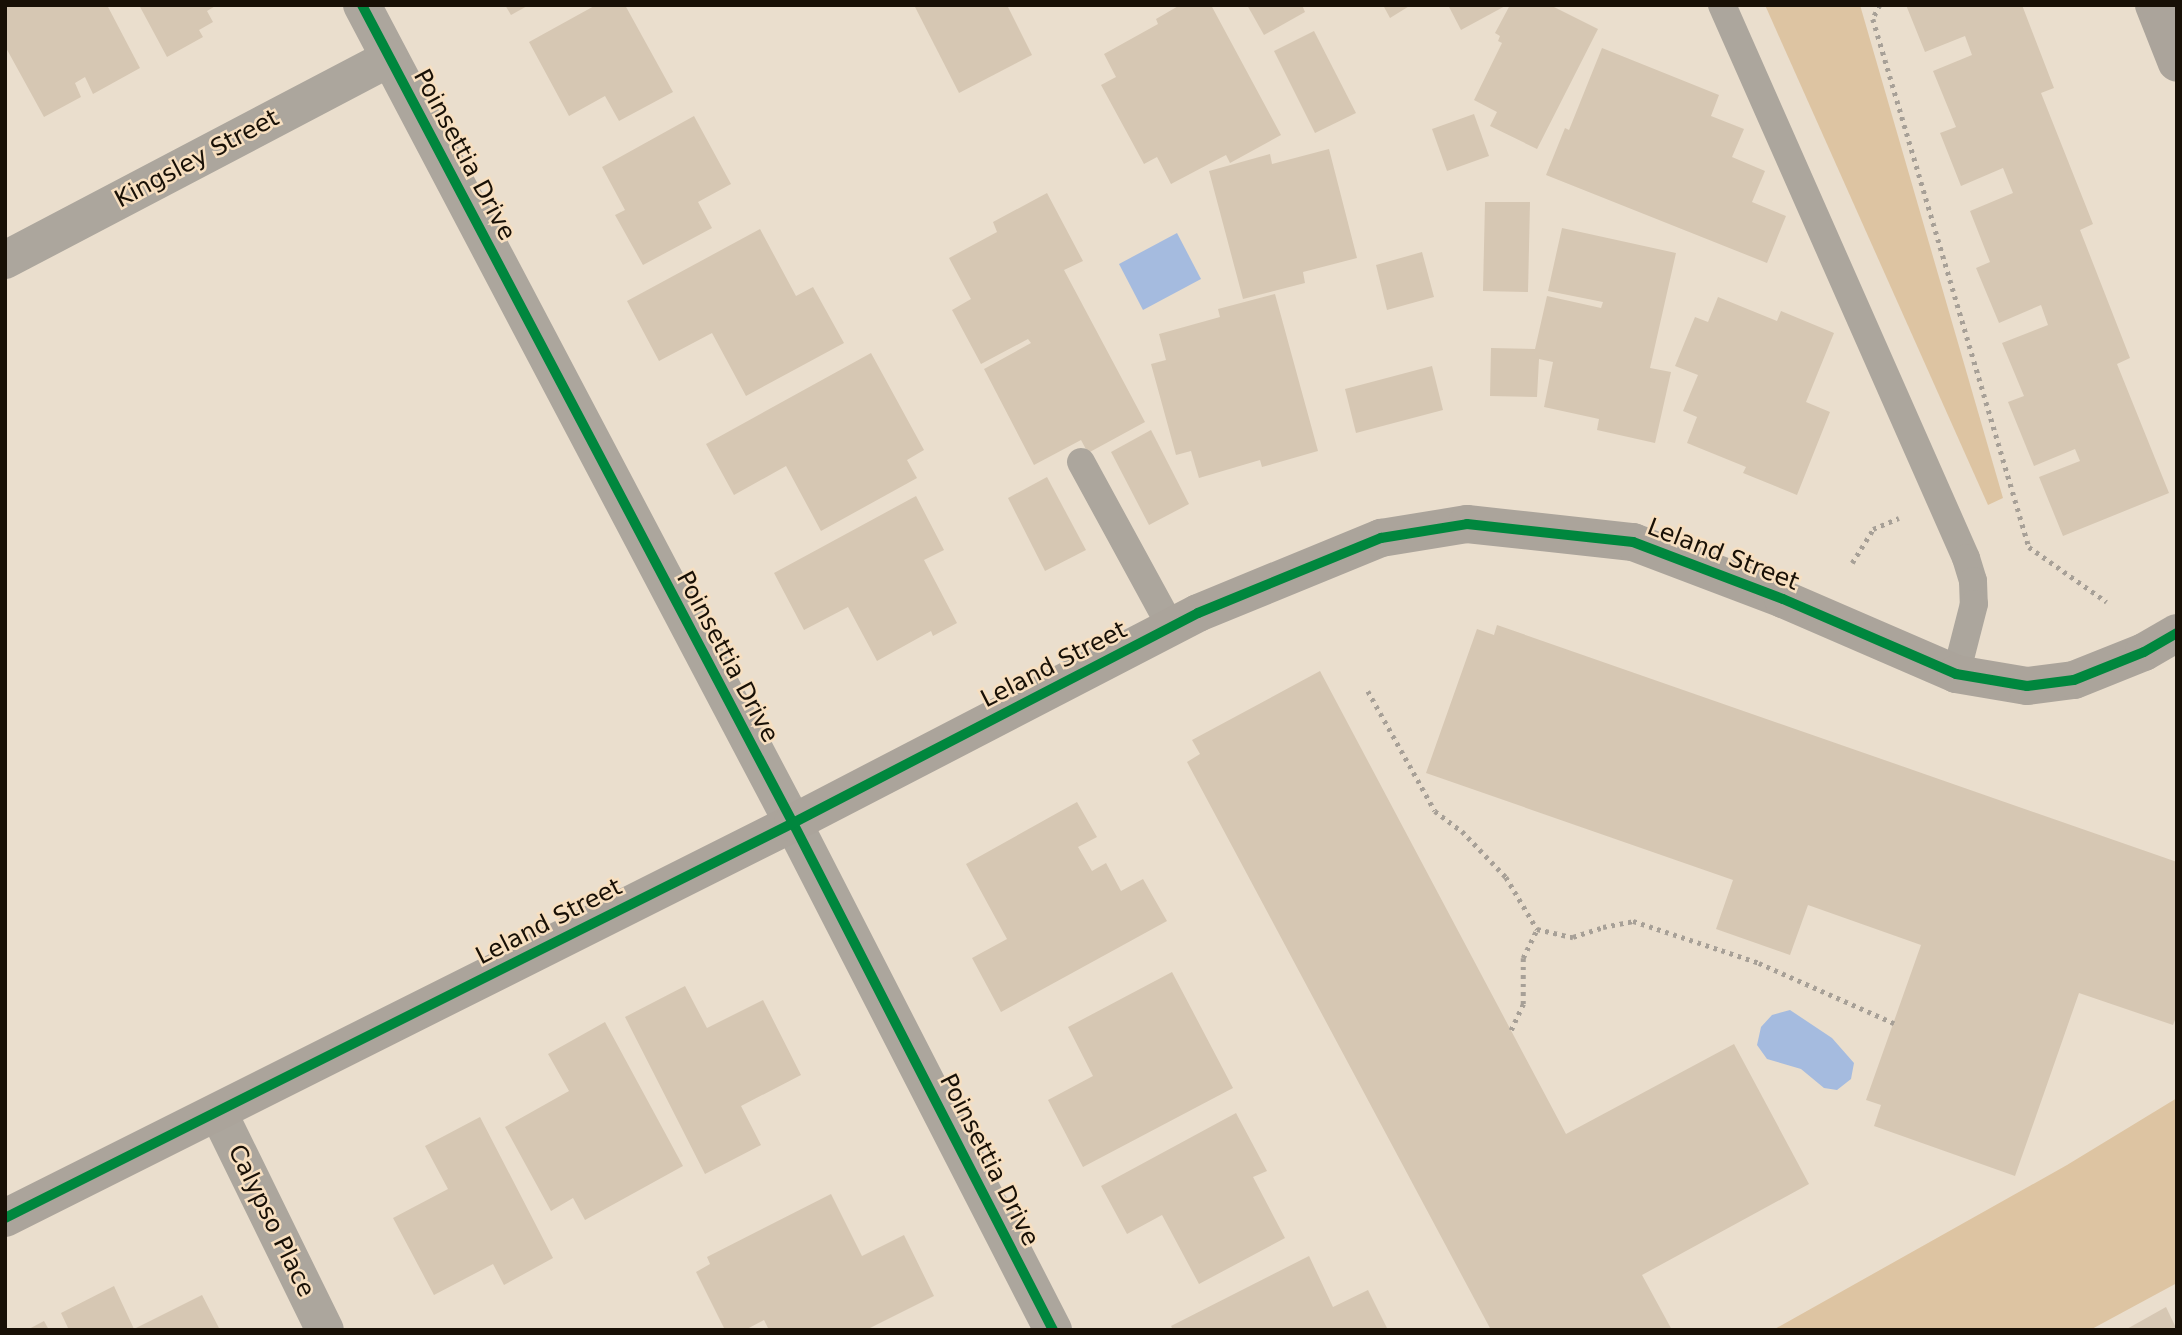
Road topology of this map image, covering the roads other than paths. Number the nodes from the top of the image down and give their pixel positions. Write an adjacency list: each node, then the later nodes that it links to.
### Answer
1 (362, 5): 4 (street, Poinsettia Drive)
2 (1722, 5): 10 (lane)
3 (2154, 5): 5 (street)
4 (389, 58): 6 (street, Kingsley Street); 11 (street, Poinsettia Drive)
5 (2177, 63)
6 (5, 260)
7 (1081, 462): 8 (lane)
8 (1171, 628): 10 (street, Leland Street); 11 (street, Leland Street)
9 (2177, 633): 10 (street, Leland Street)
10 (1956, 674)
11 (793, 823): 12 (street, Leland Street); 15 (street, Poinsettia Drive)
12 (218, 1112): 13 (street, Leland Street); 14 (street, Calypso Place)
13 (5, 1218)
14 (325, 1330)
15 (1053, 1330)

